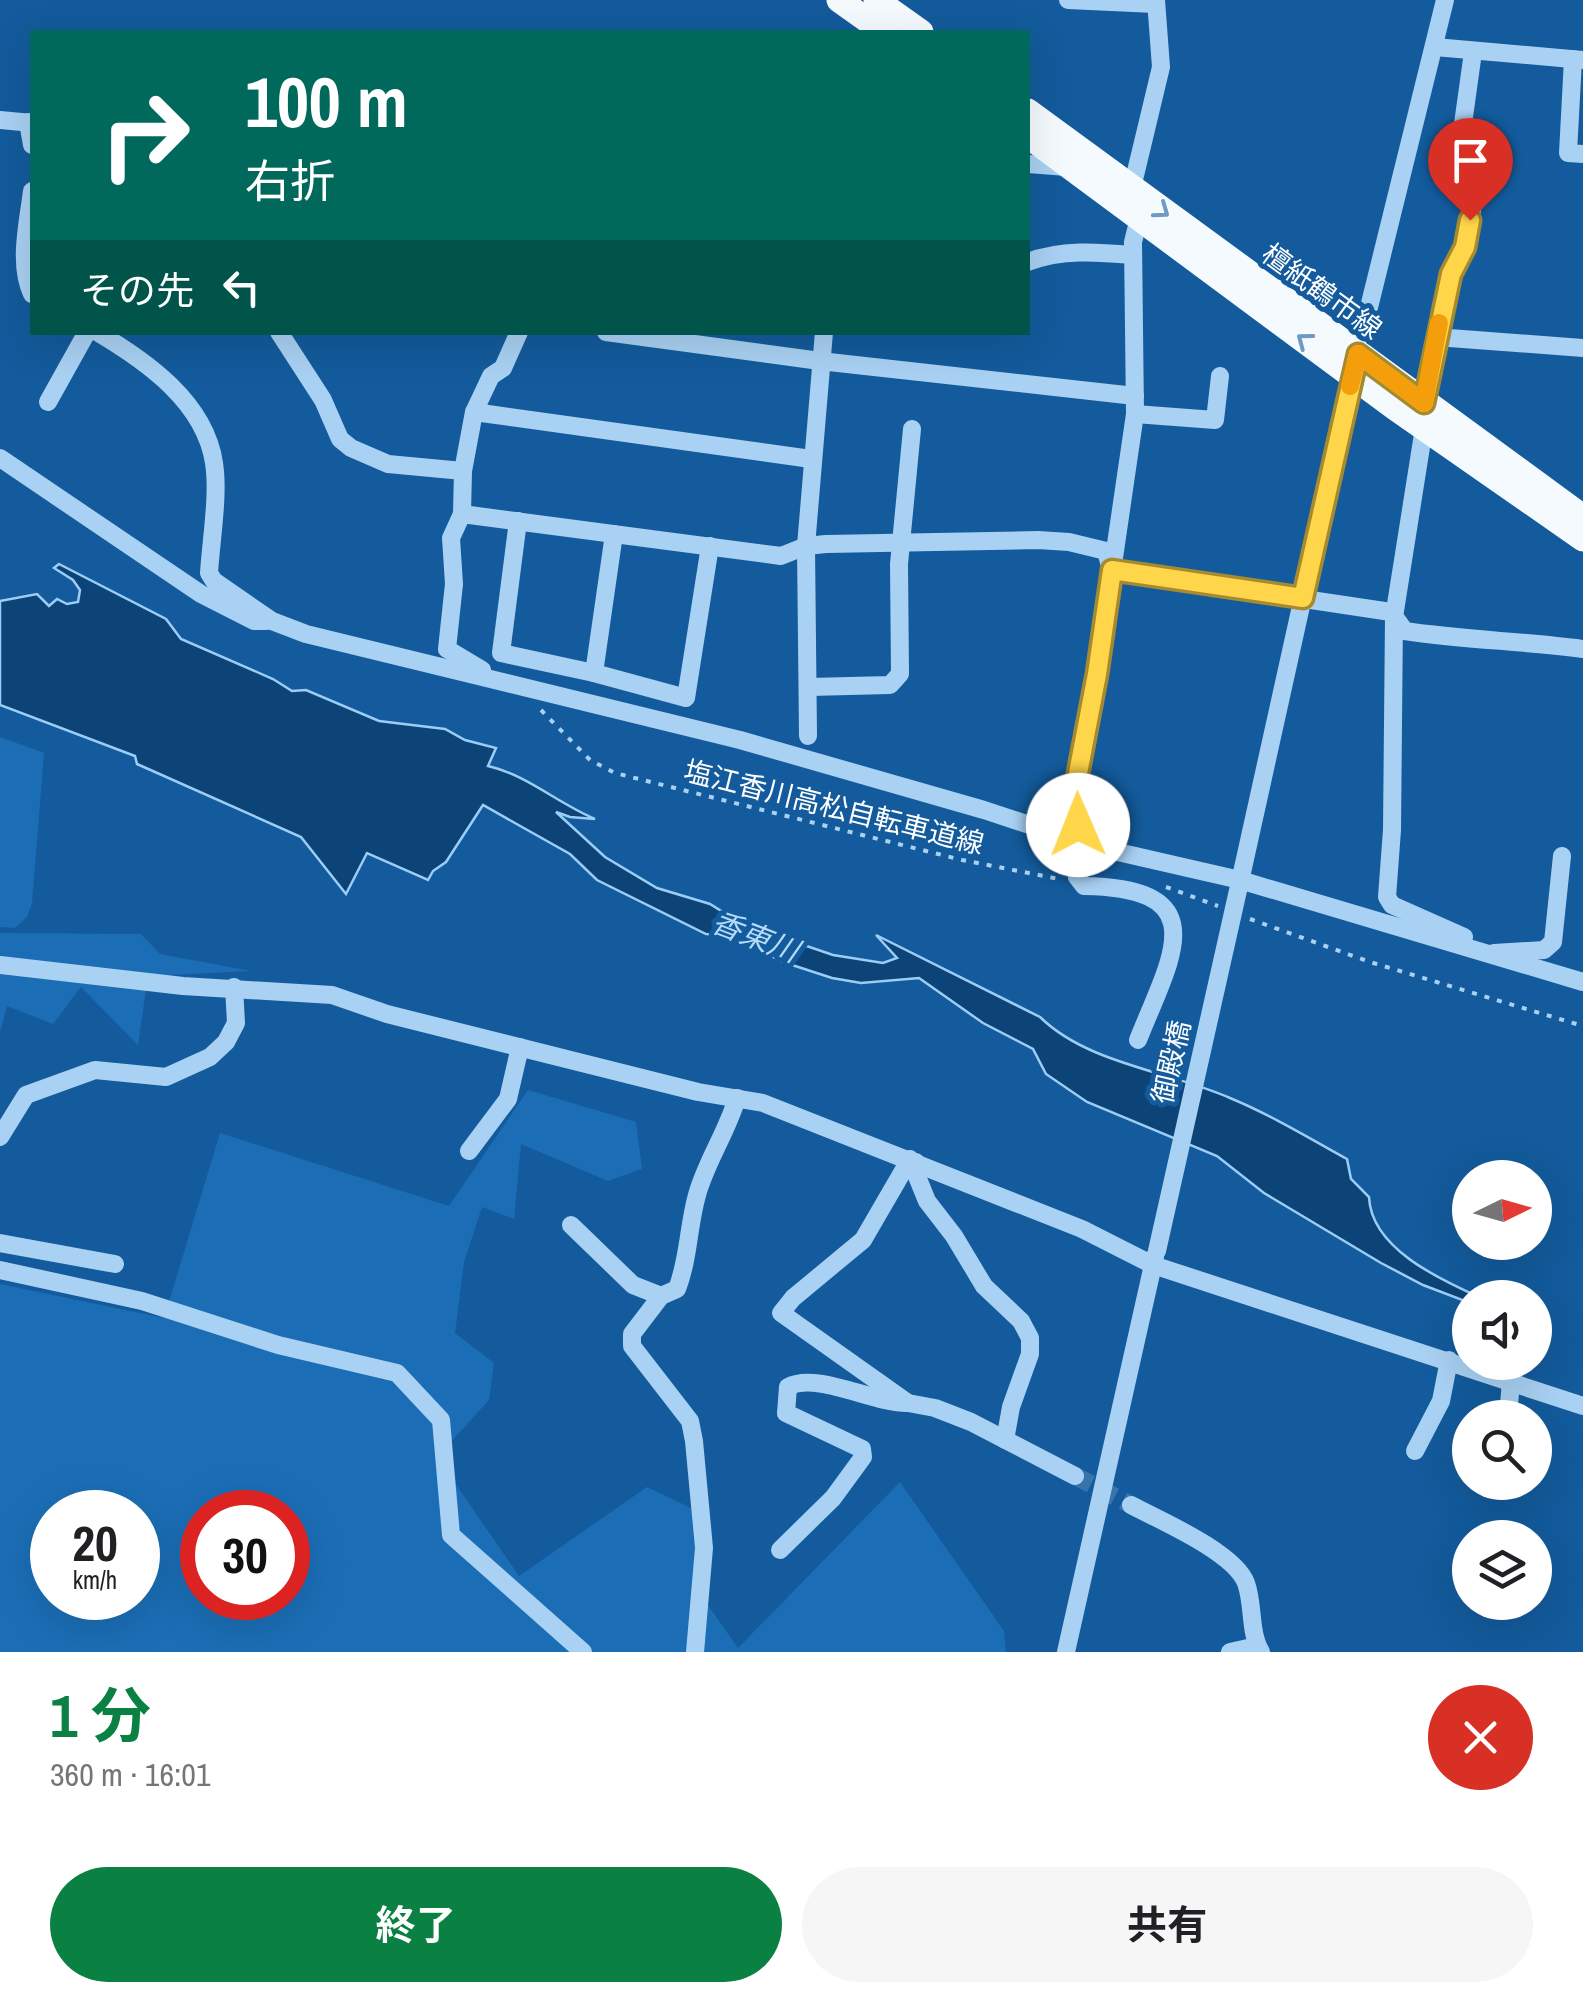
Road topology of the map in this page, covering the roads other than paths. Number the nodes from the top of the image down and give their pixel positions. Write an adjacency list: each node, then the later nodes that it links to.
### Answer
1 (838, 0): 6 (main road)
2 (876, 0): 7 (main road)
3 (1068, 0): 5 (street)
4 (1445, 0): 8 (street, 御殿橋)
5 (1156, 2): 19 (street)
6 (881, 30)
7 (917, 30)
8 (1435, 47): 9 (street); 34 (street, 御殿橋)
9 (1473, 52): 10 (street); 31 (street)
10 (1578, 59): 15 (street)
11 (1030, 112): 18 (main road, 檀紙鶴市線)
12 (14, 118): 14 (street)
13 (1030, 138): 17 (main road, 檀紙鶴市線)
14 (30, 142)
15 (1583, 154)
16 (1030, 164): 17 (street)
17 (1068, 167): 18 (street); 21 (main road, 檀紙鶴市線)
18 (1108, 170): 19 (main road, 檀紙鶴市線)
19 (1132, 188): 34 (main road, 檀紙鶴市線, one-way to 34)
20 (30, 210): 24 (street)
21 (1138, 218): 22 (street); 34 (main road, 檀紙鶴市線, one-way to 21)
22 (1133, 255): 23 (street); 37 (street)
23 (1030, 261)
24 (30, 279)
25 (85, 335): 36 (street)
26 (103, 335): 55 (street)
27 (281, 335): 43 (street)
28 (518, 335): 38 (street)
29 (628, 335): 33 (street)
30 (824, 335): 33 (street)
31 (1436, 336): 32 (street); 39 (street)
32 (1583, 348)
33 (820, 361): 37 (street); 42 (street)
34 (1355, 365): 39 (main road, 檀紙鶴市線); 53 (street, 御殿橋)
35 (1220, 376): 37 (street)
36 (48, 402)
37 (1135, 405): 52 (street)
38 (474, 412): 42 (street); 43 (street)
39 (1424, 415): 45 (main road, 檀紙鶴市線); 48 (main road, 檀紙鶴市線); 54 (street)
40 (912, 429): 49 (street)
41 (0, 458): 55 (street)
42 (811, 459): 51 (street)
43 (463, 471): 44 (street)
44 (462, 514): 46 (street); 58 (street)
45 (1583, 518)
46 (518, 521): 47 (street); 57 (street)
47 (614, 534): 50 (street); 57 (street)
48 (1583, 540)
49 (902, 543): 51 (street); 52 (street); 59 (street)
50 (710, 546): 51 (street); 57 (street)
51 (806, 546): 59 (street)
52 (1112, 570): 53 (street); 61 (street)
53 (1303, 598): 54 (street); 63 (street, 御殿橋)
54 (1394, 617): 56 (street); 64 (street)
55 (272, 620): 58 (street)
56 (1583, 649)
57 (594, 672)
58 (484, 677): 61 (street)
59 (809, 686): 60 (street)
60 (808, 736)
61 (1105, 848): 63 (street); 68 (street)
62 (1562, 856): 64 (street)
63 (1240, 883): 64 (street); 76 (street, 御殿橋, bridge)
64 (1487, 954): 66 (street)
65 (0, 965): 67 (street)
66 (1583, 982)
67 (234, 987): 69 (street); 71 (street)
68 (1138, 1040)
69 (520, 1048): 70 (street); 72 (street)
70 (736, 1098): 73 (street); 79 (street)
71 (0, 1137)
72 (469, 1152)
73 (913, 1161): 76 (street); 84 (street); 86 (street)
74 (571, 1226): 79 (street)
75 (0, 1242): 77 (street)
76 (1155, 1258): 80 (street); 94 (street, 御殿橋)
77 (115, 1264)
78 (0, 1270): 92 (street)
79 (661, 1296): 93 (street)
80 (1449, 1360): 81 (street); 87 (street)
81 (1452, 1361)
82 (1511, 1380): 83 (street); 85 (street)
83 (1509, 1400)
84 (908, 1403): 86 (street); 90 (street)
85 (1583, 1406)
86 (1005, 1440): 88 (street)
87 (1415, 1451)
88 (1074, 1476)
89 (1131, 1505): 91 (street)
90 (780, 1550)
91 (1259, 1649): 95 (street)
92 (584, 1652)
93 (695, 1652)
94 (1066, 1652)
95 (1230, 1652)

